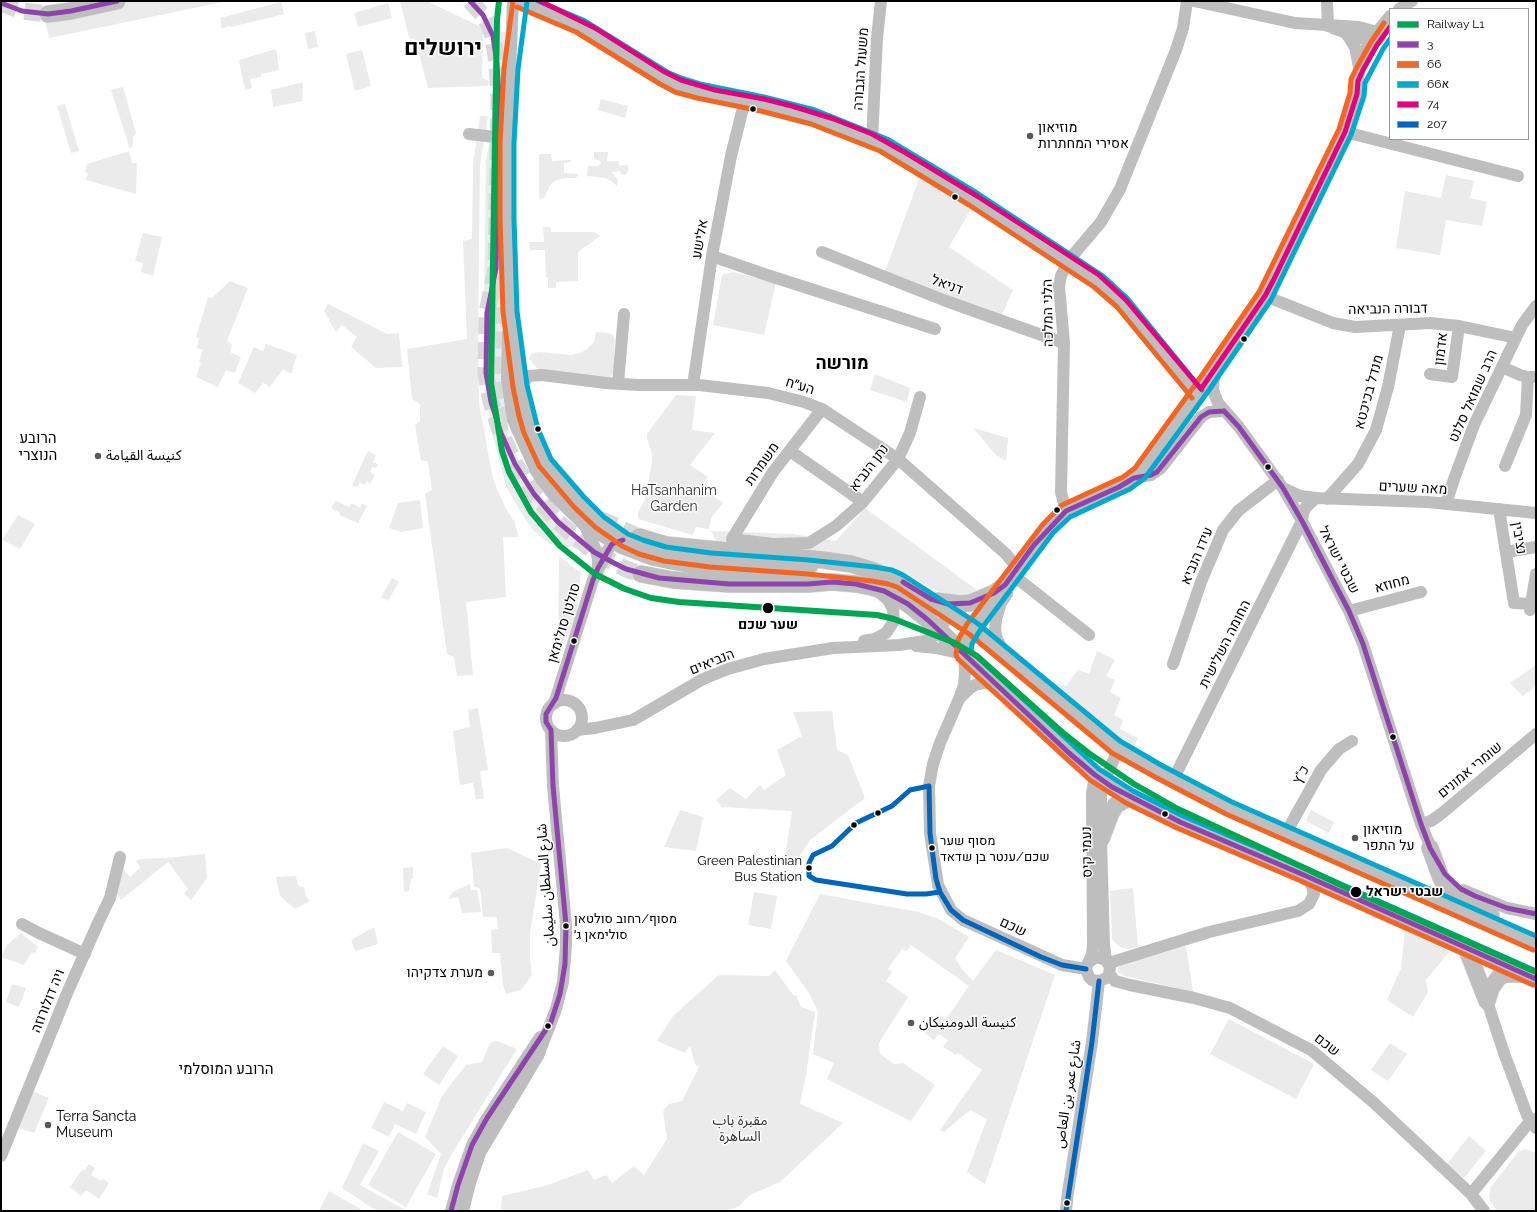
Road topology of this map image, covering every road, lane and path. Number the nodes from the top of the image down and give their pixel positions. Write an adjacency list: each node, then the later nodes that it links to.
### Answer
1 (117, 1): 11 (highway)
2 (513, 1): 18 (street)
3 (520, 1): 18 (street); 20 (street)
4 (540, 1): 17 (street)
5 (881, 1): 23 (street, משעול הגבורה)
6 (1187, 1): 28 (street, הלני המלכה)
7 (1194, 1): 13 (street)
8 (1327, 1): 13 (street)
9 (1412, 1): 10 (street)
10 (1401, 8)
11 (48, 14)
12 (1389, 18): 16 (street)
13 (1328, 26): 15 (street); 16 (street)
14 (1389, 28): 16 (street)
15 (1346, 33): 16 (street); 19 (street)
16 (1376, 37): 19 (street)
17 (648, 61)
18 (511, 68): 24 (street)
19 (1359, 77): 21 (street)
20 (745, 100): 23 (street); 27 (street, אלישע)
21 (1344, 132): 25 (street); 29 (street)
22 (468, 134): 24 (street)
23 (872, 140): 28 (street)
24 (508, 143): 31 (street)
25 (1518, 176)
26 (822, 252): 37 (street, דניאל)
27 (712, 256): 35 (street); 43 (street, אלישע)
28 (1068, 261): 37 (street, הלני המלכה); 45 (street)
29 (1265, 296): 33 (street, דבורה הנביאה); 39 (street); 45 (street)
30 (1536, 306): 36 (street, הרב שמואל סלנט)
31 (510, 312): 44 (street); 61 (street)
32 (624, 314): 42 (street)
33 (1400, 325): 34 (street, דבורה הנביאה); 54 (street, מנדל בכיכטא)
34 (1459, 326): 36 (street, דבורה הנביאה); 40 (street, אדמון)
35 (935, 329)
36 (1516, 338): 38 (street, הרב שמואל סלנט)
37 (1064, 343): 58 (street, הלני המלכה)
38 (1502, 367): 41 (street); 56 (street, הרב שמואל סלנט)
39 (1214, 374): 45 (street); 48 (street, שבטי ישראל)
40 (1430, 374)
41 (1532, 377): 51 (street)
42 (618, 383): 43 (street, הע״ח); 44 (street, הע״ח)
43 (692, 385): 47 (street, הע״ח)
44 (520, 386): 62 (street)
45 (1197, 394): 52 (street)
46 (920, 397): 50 (street, נתן הנביא)
47 (822, 410): 49 (street, משמרות); 50 (street, הע״ח)
48 (1224, 411): 52 (street); 53 (street, שבטי ישראל)
49 (790, 451): 55 (street); 63 (street, משמרות)
50 (898, 459): 55 (street, נתן הנביא); 70 (street, הע״ח)
51 (1505, 466)
52 (1134, 478): 58 (street)
53 (1280, 484): 54 (street, מאה שערים); 60 (street, שבטי ישראל); 84 (street, עידו הנביא)
54 (1321, 498): 56 (street, מאה שערים); 60 (street)
55 (863, 502): 63 (street, נתן הנביא)
56 (1446, 504): 57 (street, מאה שערים)
57 (1499, 510): 59 (street, מאה שערים); 66 (street, נציבין)
58 (1066, 511): 70 (street)
59 (1536, 513)
60 (1302, 521): 76 (street, שבטי ישראל); 98 (street, החומה השלישית)
61 (584, 526): 64 (street); 67 (street)
62 (632, 538): 64 (street); 74 (highway)
63 (732, 539)
64 (612, 544): 67 (street, סולטן סולימאן); 71 (street)
65 (1536, 547): 66 (street)
66 (1506, 552): 69 (street, נציבין)
67 (598, 568): 87 (street, סולטן סולימאן)
68 (641, 574): 71 (highway)
69 (1536, 574)
70 (1013, 578): 74 (highway); 77 (street); 79 (street, הע״ח); 82 (street)
71 (832, 582): 72 (highway)
72 (871, 586): 78 (highway); 81 (street, הנביאים)
73 (1421, 592): 76 (street, מחוזא)
74 (931, 600): 75 (highway)
75 (947, 610): 77 (highway); 78 (street)
76 (1349, 611): 100 (street, שבטי ישראל)
77 (973, 628): 82 (highway); 83 (street)
78 (940, 631): 80 (street, הנביאים); 83 (highway)
79 (1089, 635)
80 (899, 645): 81 (street, הנביאים); 83 (street, הנביאים)
81 (833, 648): 89 (street, הנביאים)
82 (1004, 653): 95 (highway)
83 (963, 654): 85 (highway); 86 (street, שכם)
84 (1173, 664)
85 (996, 684): 86 (street); 97 (highway)
86 (959, 699): 112 (street, שכם)
87 (554, 704): 88 (street); 90 (street)
88 (581, 716): 89 (street); 91 (street)
89 (609, 726): 91 (street, הנביאים)
90 (551, 730): 93 (street); 96 (street, شارع السلطان سليمان)
91 (577, 730): 93 (street)
92 (1536, 734): 100 (street, שומרי אמונים)
93 (566, 736): 96 (street, شارع السلطان سليمان)
94 (1352, 741): 101 (street, כ"ץ)
95 (1116, 747): 97 (street, נעמי קיס); 98 (highway)
96 (552, 767): 116 (street, شارع السلطان سليمان)
97 (1099, 778): 99 (highway); 102 (street, נעמי קיס); 112 (street, נעמי קיס)
98 (1173, 780): 101 (highway)
99 (1130, 797): 102 (highway); 105 (highway)
100 (1421, 824): 103 (street, שבטי ישראל)
101 (1286, 833): 109 (highway)
102 (1101, 839): 113 (street, נעמי קיס)
103 (1430, 848): 106 (street, שבטי ישראל); 108 (highway)
104 (120, 857): 111 (street, ויה דולורוזה)
105 (1304, 875): 110 (highway); 113 (street)
106 (1536, 914)
107 (22, 924): 111 (street)
108 (1536, 941)
109 (1536, 944)
110 (1467, 950): 114 (highway); 115 (highway)
111 (85, 954): 118 (street, ויה דולורוזה)
112 (1087, 966): 113 (street); 113 (street, שכם)
113 (1106, 970): 119 (street, שכם); 122 (street, شارع عمر بن العاص)
114 (1530, 977): 115 (highway)
115 (1487, 1001): 117 (street)
116 (551, 1022): 120 (street, شارع السلطان سليمان); 121 (street, شارع السلطان سليمان)
117 (1534, 1123): 119 (street)
118 (1, 1156)
119 (1471, 1194): 123 (street, שכם)
120 (451, 1211)
121 (464, 1211)
122 (1066, 1211)
123 (1484, 1211)

